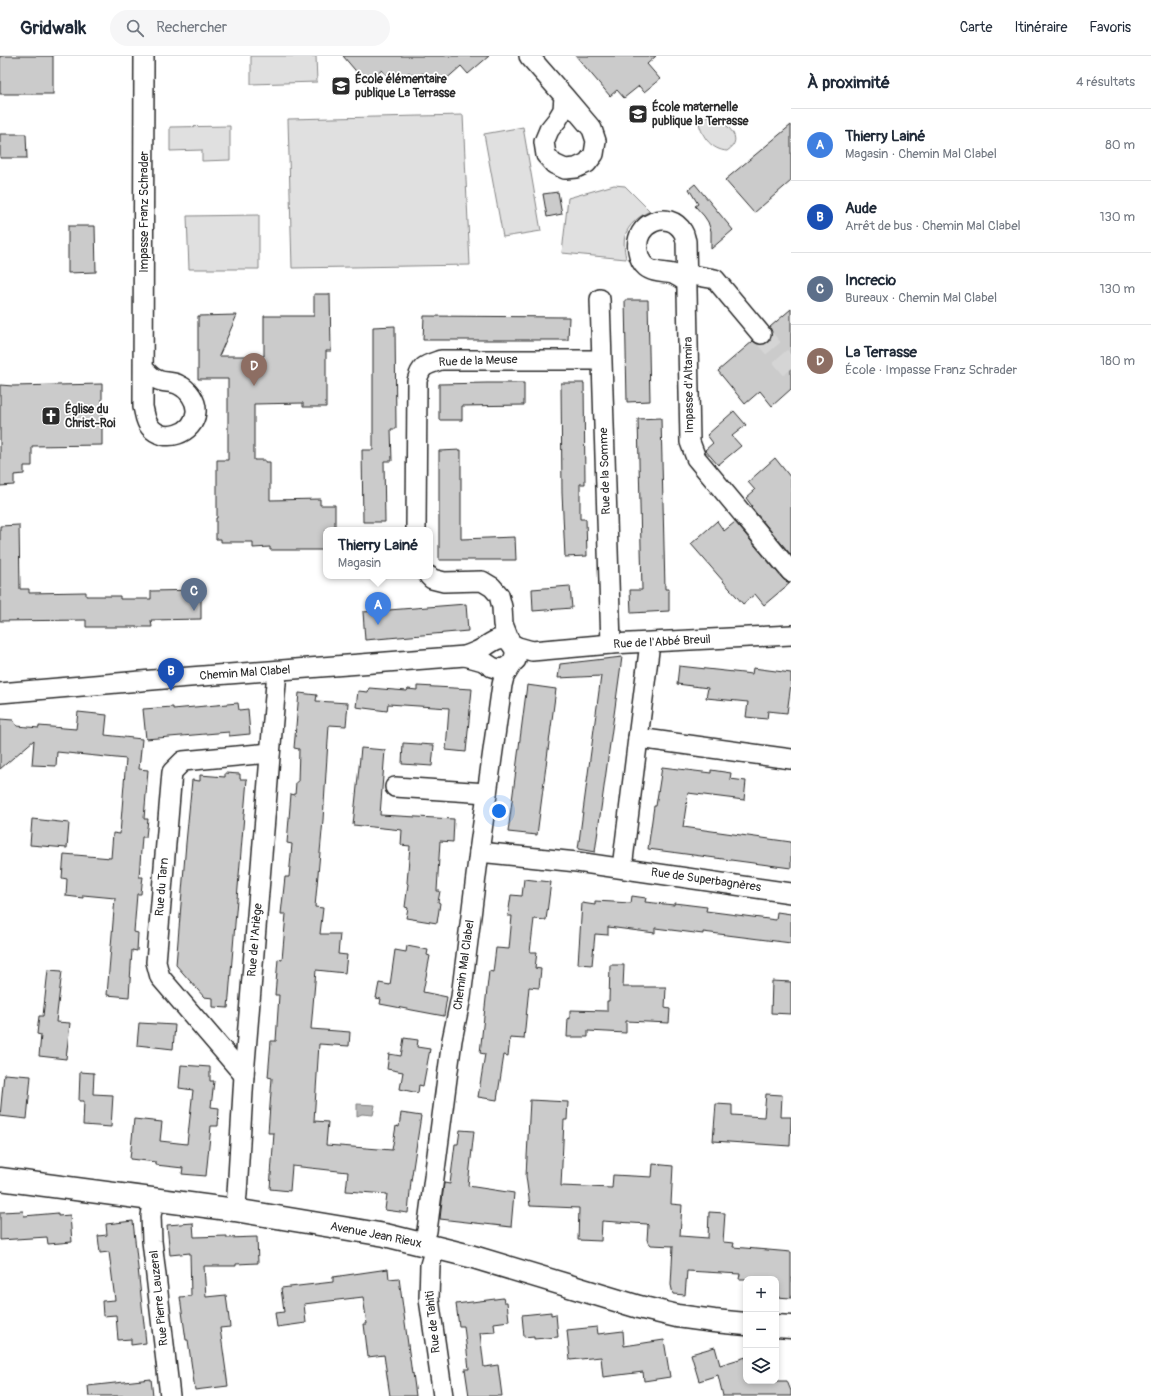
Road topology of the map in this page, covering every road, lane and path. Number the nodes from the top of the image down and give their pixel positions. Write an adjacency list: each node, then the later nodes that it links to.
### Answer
1 (144, 56): 7 (street, Impasse Franz Schrader)
2 (529, 56): 3 (street)
3 (564, 96)
4 (600, 299): 6 (street, Rue de la Somme)
5 (761, 334): 9 (street, Impasse d'Altamira)
6 (601, 360): 8 (street, Rue de la Meuse); 16 (street, Rue de la Somme)
7 (144, 368)
8 (416, 527)
9 (791, 572)
10 (433, 578): 11 (street)
11 (503, 624): 13 (street); 14 (street)
12 (791, 635): 15 (street, Rue de l'Abbé Breuil)
13 (490, 643): 14 (street); 18 (street, Chemin Mal Clabel); 20 (street)
14 (511, 643): 17 (street, Rue de l'Abbé Breuil); 19 (street)
15 (650, 643): 16 (street, Rue de l'Abbé Breuil); 24 (street)
16 (611, 644): 17 (street, Rue de l'Abbé Breuil)
17 (532, 651): 19 (street, Rue de l'Abbé Breuil)
18 (465, 656): 20 (street, Chemin Mal Clabel); 21 (street, Chemin Mal Clabel)
19 (512, 663): 20 (street); 22 (street, Chemin Mal Clabel)
20 (491, 666): 22 (street)
21 (277, 671): 23 (street, Chemin Mal Clabel); 25 (street, Rue de l'Ariège)
22 (502, 685): 28 (street, Chemin Mal Clabel)
23 (0, 693)
24 (638, 738): 26 (street); 30 (street)
25 (270, 753): 32 (street, Rue de l'Ariège); 32 (street, Rue du Tarn)
26 (791, 759)
27 (395, 787): 28 (street)
28 (487, 793): 29 (street, Chemin Mal Clabel)
29 (479, 852): 30 (street, Rue de Superbagnères); 36 (street, Chemin Mal Clabel)
30 (622, 868): 31 (street, Rue de Superbagnères)
31 (791, 893)
32 (244, 1075): 35 (street, Rue de l'Ariège)
33 (0, 1179): 34 (main road, Avenue Jean Rieux)
34 (154, 1199): 35 (main road, Avenue Jean Rieux); 40 (street, Rue Pierre Lauzeral)
35 (234, 1210): 36 (main road, Avenue Jean Rieux)
36 (429, 1246): 37 (main road, Avenue Jean Rieux); 41 (street, Rue de Tahiti)
37 (743, 1324)
38 (779, 1326): 39 (main road)
39 (791, 1328)
40 (170, 1396)
41 (442, 1396)

